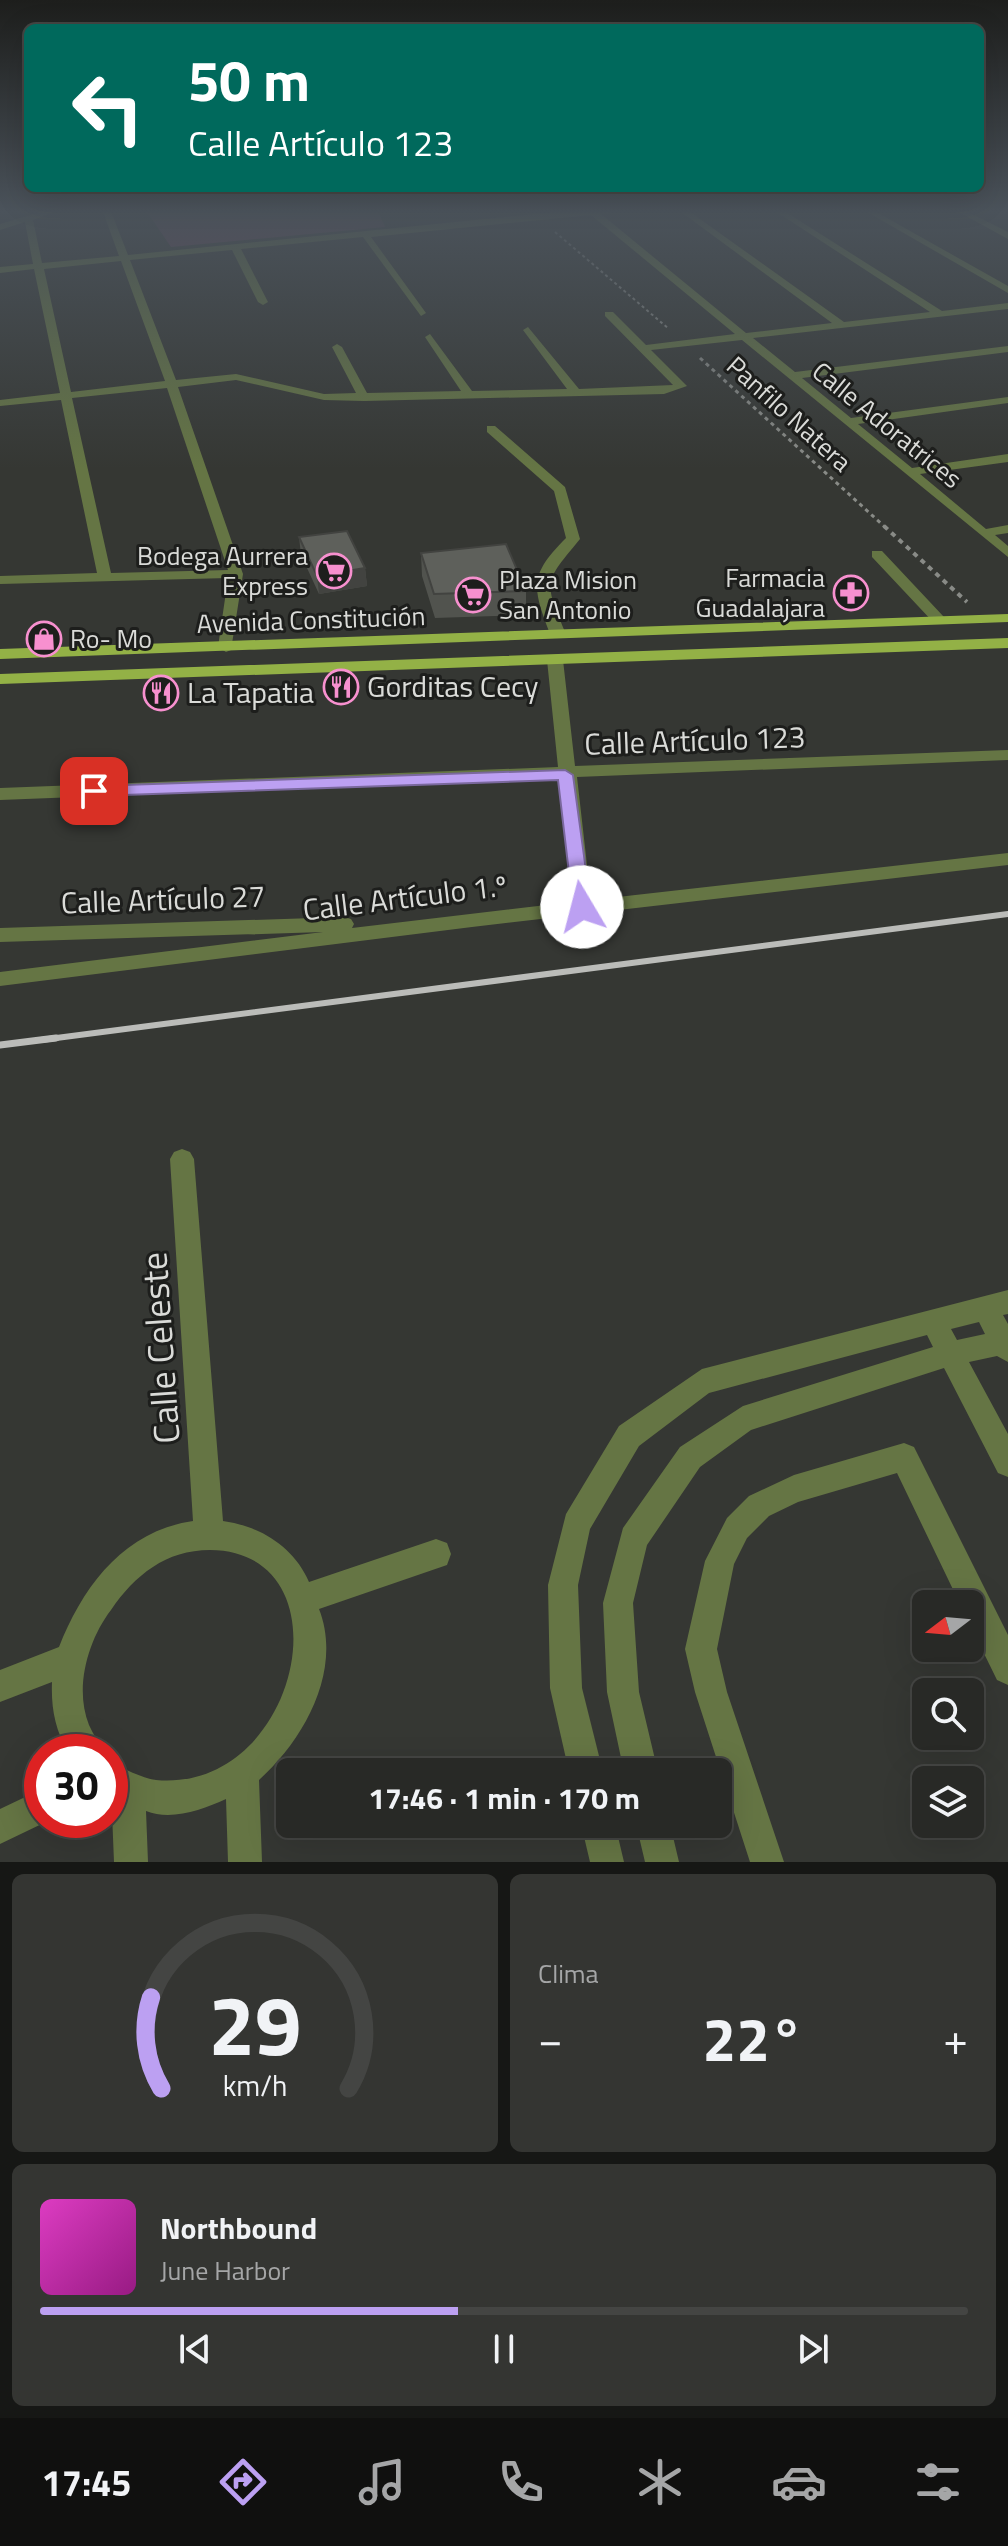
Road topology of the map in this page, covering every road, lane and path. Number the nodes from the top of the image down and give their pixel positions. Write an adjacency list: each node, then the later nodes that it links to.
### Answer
1 (44, 296): 25 (street)
2 (138, 296): 23 (street)
3 (260, 296): 9 (street)
4 (409, 296): 11 (street)
5 (629, 296): 18 (path, Panfilo Natera)
6 (694, 296): 17 (street, Calle Adoratrices)
7 (801, 296): 14 (street)
8 (912, 296): 13 (street)
9 (263, 302)
10 (1008, 306): 13 (street)
11 (421, 313)
12 (609, 314): 20 (street)
13 (940, 314): 14 (street)
14 (843, 326): 17 (street)
15 (528, 330): 24 (street)
16 (430, 337): 26 (street)
17 (744, 338): 18 (street); 22 (street, Calle Adoratrices)
18 (684, 343): 20 (street); 42 (path, Panfilo Natera)
19 (337, 347): 27 (street)
20 (643, 348): 24 (street)
21 (1008, 349): 22 (street)
22 (792, 376): 30 (street, Calle Adoratrices)
23 (171, 383): 25 (street); 27 (street); 38 (street)
24 (576, 393): 26 (street)
25 (66, 395): 29 (street); 39 (street)
26 (470, 396): 27 (street)
27 (364, 398)
28 (1008, 400): 30 (street)
29 (0, 403)
30 (848, 422): 33 (street, Calle Adoratrices)
31 (491, 429): 44 (street)
32 (1008, 458): 33 (street)
33 (908, 472): 35 (street, Calle Adoratrices)
34 (1008, 529): 35 (street)
35 (984, 533): 36 (street, Calle Adoratrices)
36 (1008, 553)
37 (877, 554): 43 (street)
38 (236, 574): 39 (street); 46 (street)
39 (105, 577): 40 (street)
40 (0, 580)
41 (1008, 618): 42 (main road, Avenida Constitución)
42 (985, 619): 43 (main road, Avenida Constitución)
43 (939, 620): 44 (main road, Avenida Constitución)
44 (558, 634): 46 (main road, Avenida Constitución)
45 (1008, 643): 48 (main road, Avenida Constitución)
46 (226, 647): 47 (main road, Avenida Constitución)
47 (0, 654)
48 (555, 660): 49 (main road, Avenida Constitución); 51 (street)
49 (0, 679)
50 (1008, 755): 51 (street, Calle Artículo 123)
51 (565, 775): 52 (street, Calle Artículo 123); 54 (street)
52 (0, 794)
53 (1008, 859): 54 (street, Calle Artículo 1.º)
54 (582, 907): 55 (street, Calle Artículo 1.º)
55 (472, 920): 56 (street, Calle Artículo 27); 57 (street, Calle Artículo 1.º)
56 (0, 935)
57 (0, 979)
58 (182, 1159): 64 (street, Calle Celeste)
59 (997, 1305): 60 (street); 61 (street)
60 (933, 1320): 62 (street); 71 (street)
61 (1007, 1344): 62 (street)
62 (950, 1354): 63 (street); 72 (street)
63 (1008, 1463)
64 (209, 1533): 66 (street); 67 (street)
65 (436, 1554): 66 (street)
66 (304, 1599): 73 (street)
67 (70, 1659): 69 (street); 70 (street)
68 (1008, 1669): 84 (street)
69 (0, 1686)
70 (76, 1734)
71 (583, 1758)
72 (638, 1758)
73 (242, 1776): 74 (street); 81 (street)
74 (128, 1789)
75 (24, 1815): 76 (street)
76 (0, 1827)
77 (127, 1838): 80 (street)
78 (601, 1838): 82 (street)
79 (656, 1838): 83 (street)
80 (131, 1862)
81 (245, 1862)
82 (607, 1862)
83 (662, 1862)
84 (767, 1862)

